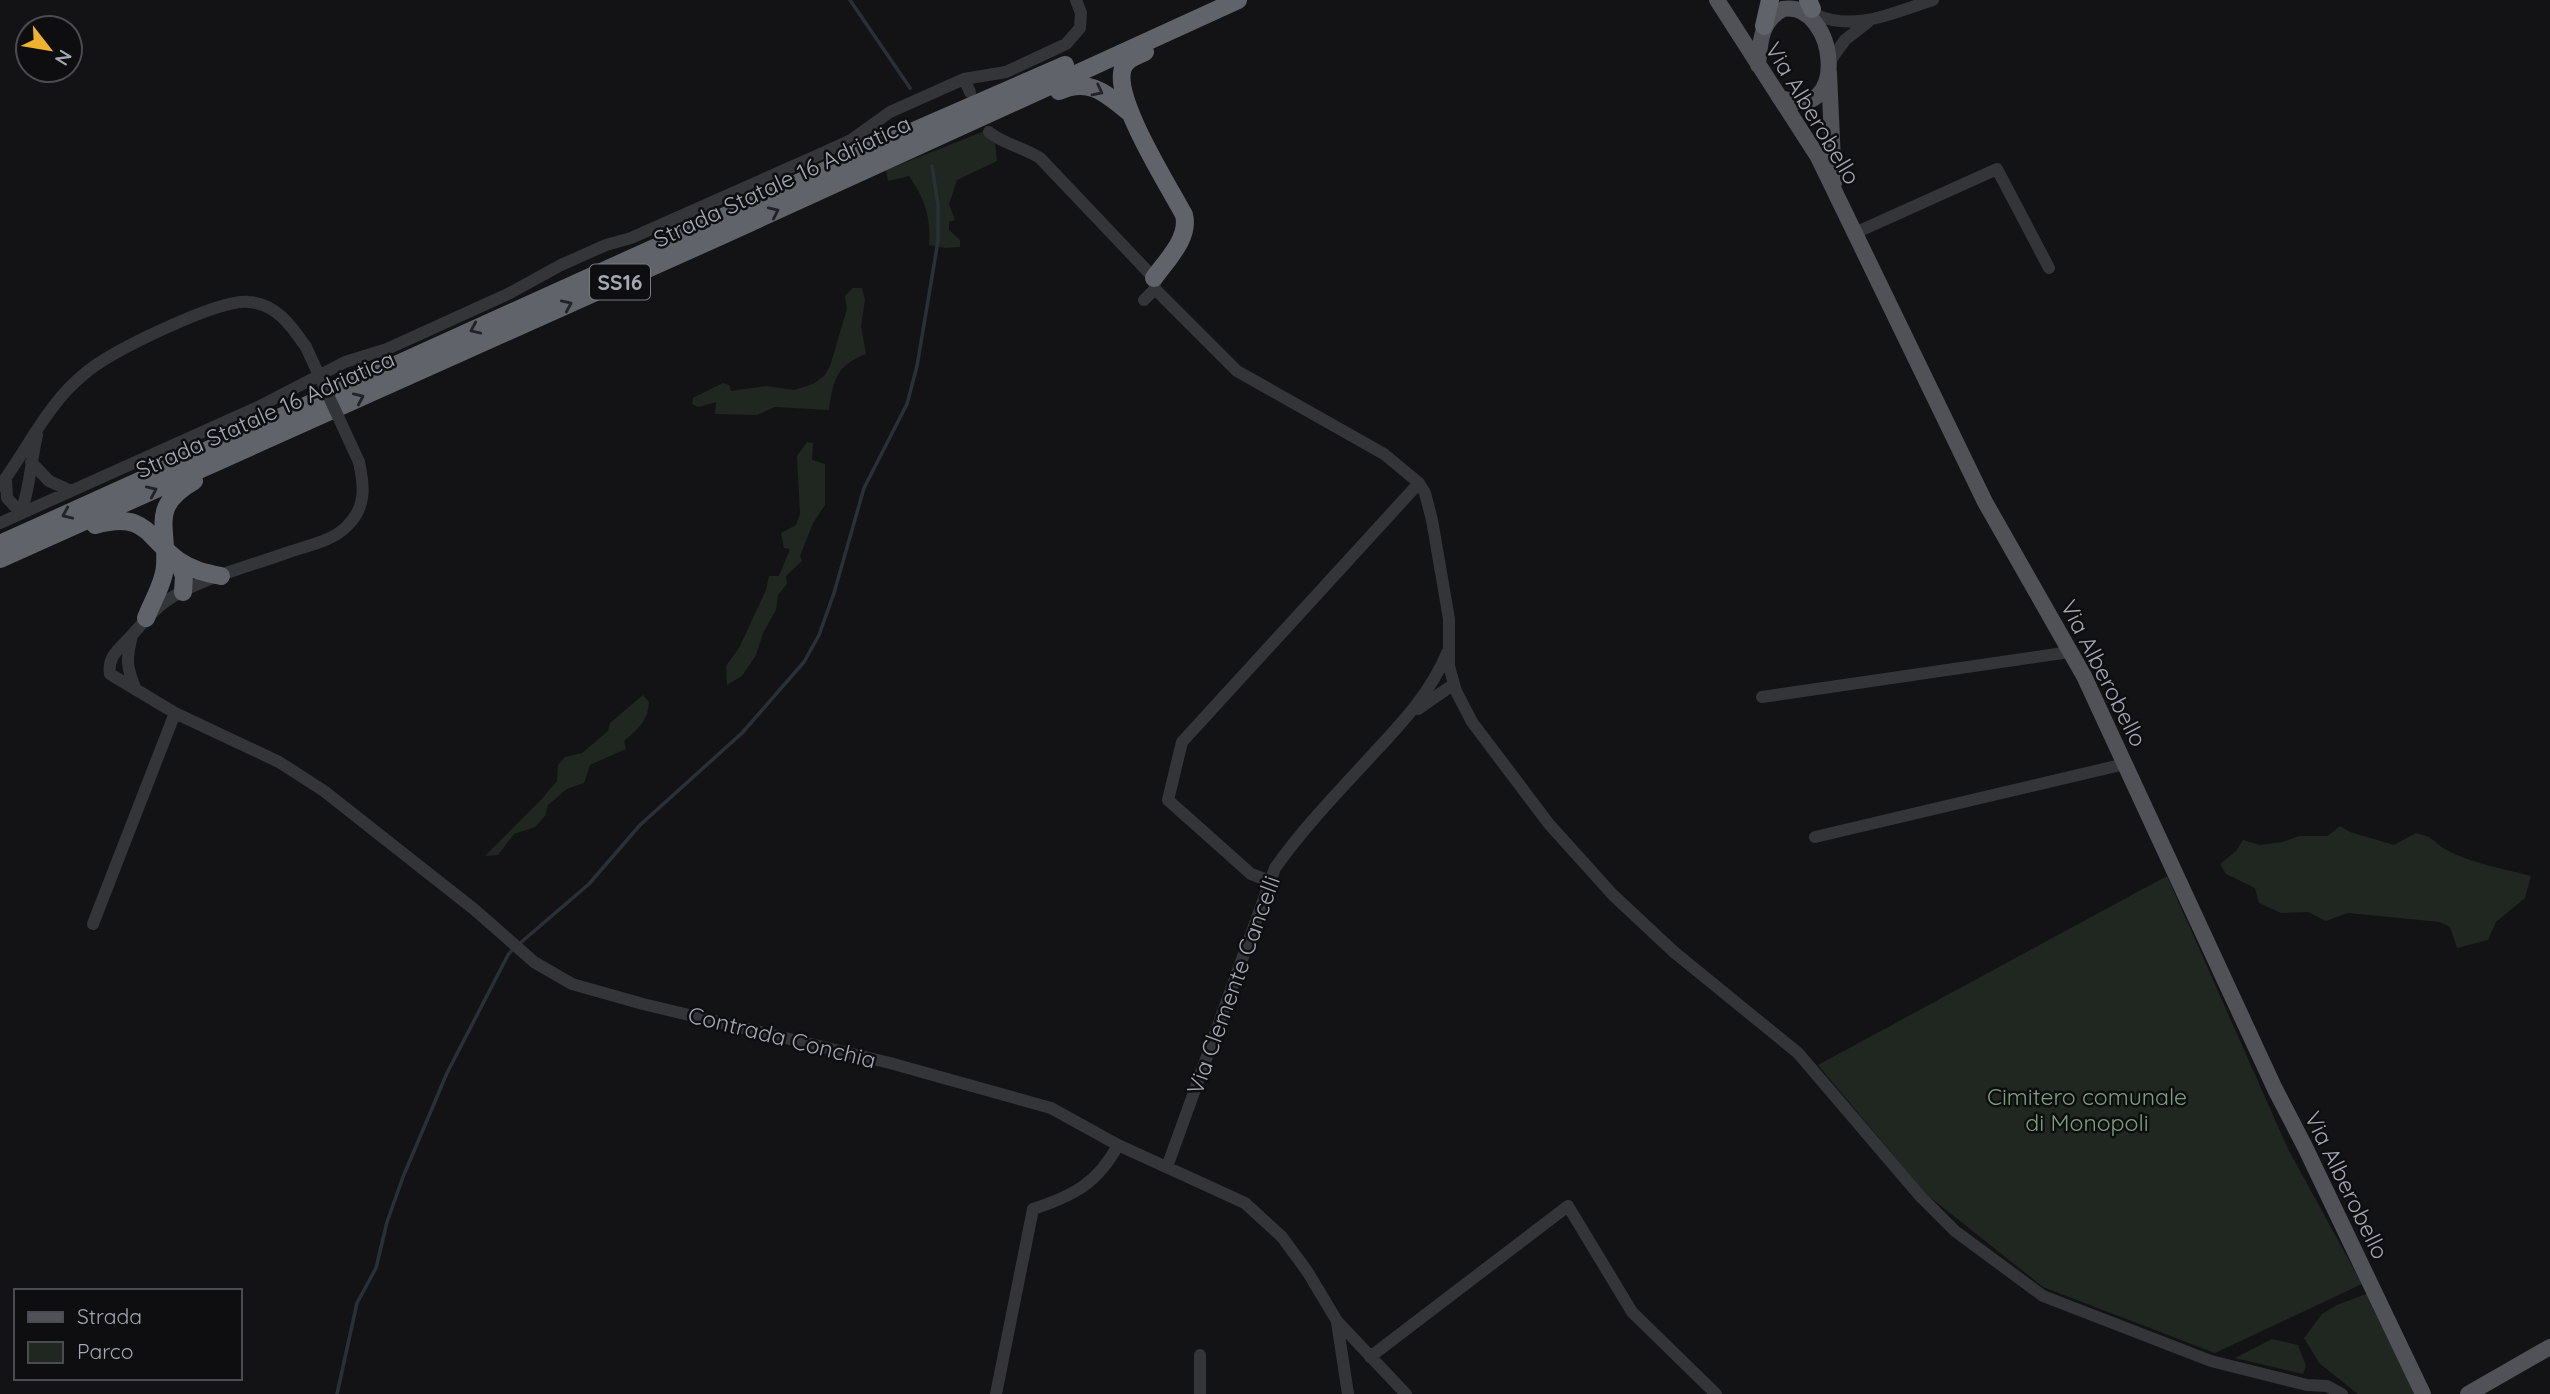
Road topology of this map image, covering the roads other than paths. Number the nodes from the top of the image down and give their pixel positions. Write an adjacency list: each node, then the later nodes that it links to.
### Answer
1 (1076, 0): 12 (street)
2 (1208, 0): 32 (highway, Strada Statale 16 Adriatica / SS16, one-way to 32)
3 (1240, 0): 15 (highway, Strada Statale 16 Adriatica / SS16); 16 (highway)
4 (1717, 0): 10 (main road, Via Alberobello)
5 (1770, 0): 9 (highway)
6 (1933, 0): 8 (street)
7 (1807, 6): 8 (street); 9 (main road); 11 (main road)
8 (1871, 20): 11 (street)
9 (1764, 26): 10 (main road)
10 (1759, 65): 14 (main road, Via Alberobello)
11 (1830, 66): 14 (main road); 18 (main road)
12 (964, 79): 13 (street); 28 (street)
13 (970, 92)
14 (1779, 97): 18 (main road, Via Alberobello)
15 (988, 113): 16 (highway, one-way to 16); 24 (highway, Strada Statale 16 Adriatica / SS16, one-way to 15)
16 (1130, 113): 21 (highway)
17 (989, 132): 21 (street)
18 (1834, 189): 19 (main road, Via Alberobello)
19 (1855, 233): 20 (street); 41 (main road, Via Alberobello)
20 (2049, 268)
21 (1154, 283): 22 (street); 27 (street)
22 (1144, 299)
23 (39, 427): 25 (street); 26 (street); 36 (street, bridge)
24 (279, 434): 31 (highway, Strada Statale 16 Adriatica / SS16, one-way to 24); 33 (highway)
25 (31, 461): 28 (street); 29 (street)
26 (3, 482): 29 (street)
27 (1419, 483): 40 (street); 54 (street)
28 (71, 491): 29 (street)
29 (21, 513): 30 (street)
30 (0, 523)
31 (44, 539): 33 (highway); 34 (highway, Strada Statale 16 Adriatica / SS16)
32 (0, 544)
33 (165, 547): 35 (highway)
34 (0, 559)
35 (172, 565): 36 (highway); 37 (highway); 38 (highway)
36 (221, 576): 37 (street)
37 (183, 592): 38 (street)
38 (146, 618): 39 (street)
39 (132, 635): 42 (street); 43 (street)
40 (1449, 649): 44 (street); 45 (street)
41 (2070, 652): 47 (street); 52 (main road, Via Alberobello)
42 (126, 658): 43 (street); 46 (street)
43 (110, 674): 46 (street, Contrada Conchia)
44 (1453, 681): 45 (street); 48 (street); 49 (street)
45 (1430, 686): 51 (street)
46 (136, 690): 50 (street, Contrada Conchia)
47 (1762, 697)
48 (1431, 700): 49 (street); 51 (street)
49 (1460, 700): 69 (street)
50 (175, 713): 55 (street); 56 (street, Contrada Conchia)
51 (1404, 720): 54 (street, Via Clemente Cancelli)
52 (2125, 764): 53 (street); 63 (main road, Via Alberobello)
53 (1815, 837)
54 (1270, 881): 57 (street, Via Clemente Cancelli)
55 (93, 924)
56 (1118, 1145): 57 (street, Contrada Conchia); 64 (street)
57 (1167, 1167): 58 (street, Contrada Conchia)
58 (1337, 1321): 61 (street, Contrada Conchia); 66 (street)
59 (2550, 1347): 62 (main road)
60 (1200, 1355): 65 (street)
61 (1370, 1357): 67 (street, Contrada Conchia); 68 (street)
62 (2480, 1389): 70 (main road)
63 (2423, 1390)
64 (996, 1394)
65 (1200, 1394)
66 (1348, 1394)
67 (1406, 1394)
68 (1716, 1394)
69 (2342, 1394)
70 (2468, 1394)

